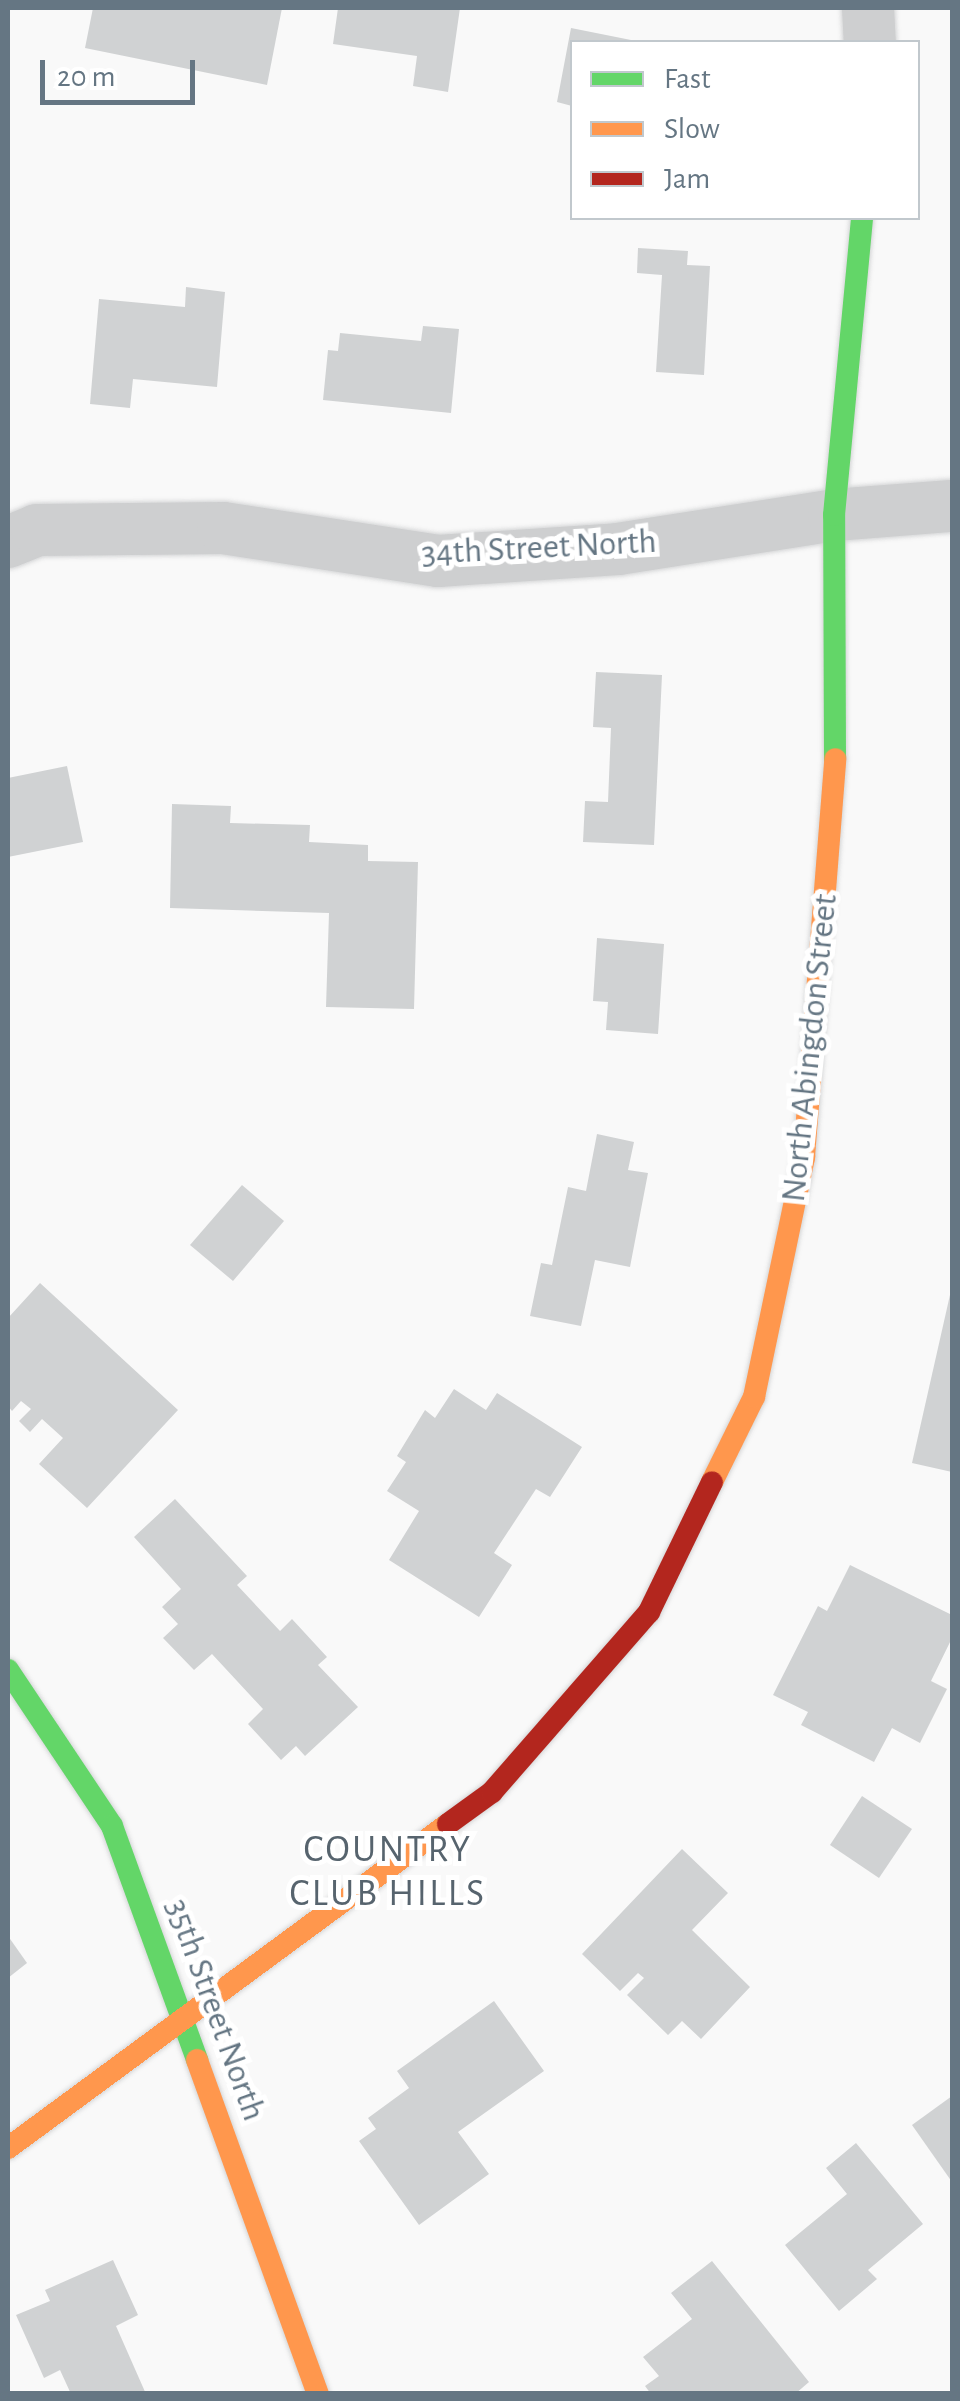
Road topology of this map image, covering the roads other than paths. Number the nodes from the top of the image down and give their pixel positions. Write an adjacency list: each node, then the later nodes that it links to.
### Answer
1 (868, 8): 2 (street)
2 (870, 40)
3 (862, 220): 5 (street, North Abingdon Street)
4 (952, 506): 5 (street, 34th Street North)
5 (834, 515): 6 (street, 34th Street North); 8 (street, North Abingdon Street)
6 (8, 542)
7 (8, 1670): 8 (street, 35th Street North)
8 (182, 2024): 9 (street, North Abingdon Street); 10 (street, 35th Street North)
9 (8, 2148)
10 (318, 2394)

